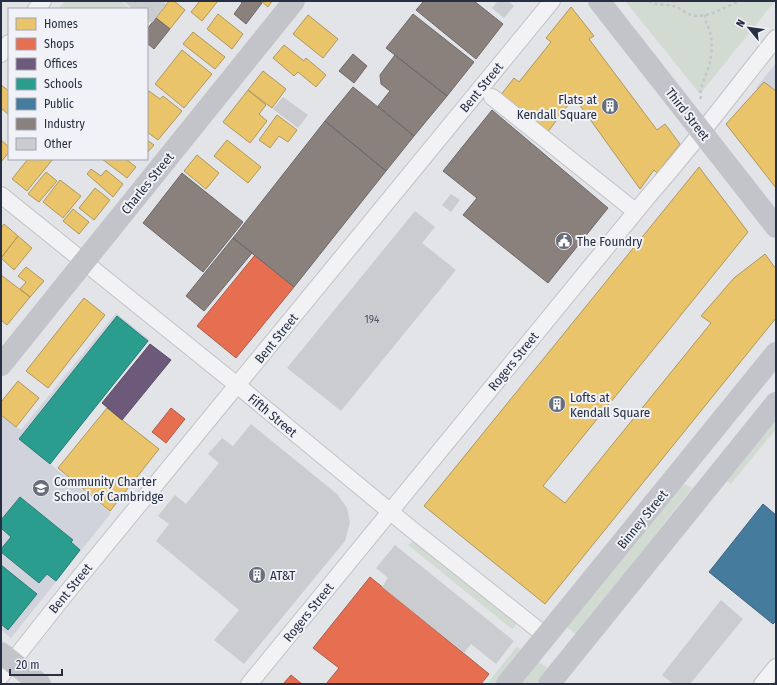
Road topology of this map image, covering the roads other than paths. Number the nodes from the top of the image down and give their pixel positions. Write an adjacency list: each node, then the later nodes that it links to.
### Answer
1 (294, 1): 12 (main road, Charles Street)
2 (552, 1): 15 (street, Bent Street)
3 (599, 1): 8 (main road, Third Street)
4 (776, 38): 8 (street, Rogers Street)
5 (8, 45): 6 (street)
6 (1, 54)
7 (492, 97): 10 (street)
8 (701, 131): 11 (main road, Third Street); 17 (street, Rogers Street)
9 (1, 195): 12 (street, Fifth Street)
10 (630, 207)
11 (776, 227)
12 (84, 262): 14 (main road, Charles Street); 15 (street, Fifth Street)
13 (776, 354): 18 (main road, Binney Street)
14 (1, 365)
15 (237, 385): 17 (street, Fifth Street); 19 (street, Bent Street)
16 (776, 403): 24 (main road)
17 (390, 512): 18 (street, Fifth Street); 22 (street, Rogers Street)
18 (546, 636): 23 (main road, Binney Street)
19 (5, 664): 21 (main road)
20 (776, 667): 25 (street)
21 (40, 684)
22 (249, 684)
23 (507, 684)
24 (549, 684)
25 (762, 684)

